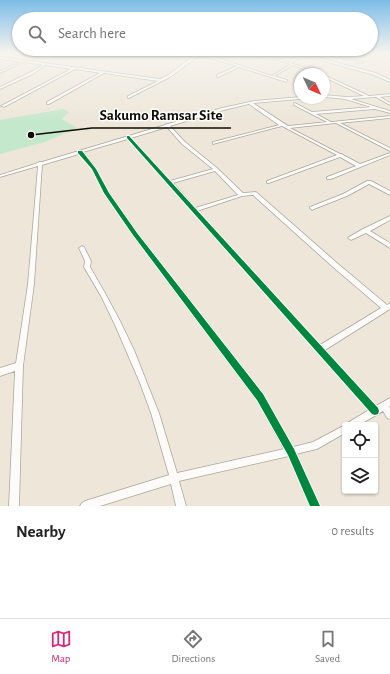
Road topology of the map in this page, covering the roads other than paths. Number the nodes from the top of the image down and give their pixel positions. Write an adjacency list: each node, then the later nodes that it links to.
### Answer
1 (24, 77): 12 (street)
2 (59, 77): 24 (street)
3 (96, 77): 20 (street)
4 (136, 77): 9 (street)
5 (165, 77): 9 (street)
6 (275, 77): 10 (street)
7 (380, 77): 11 (street)
8 (330, 79): 14 (street)
9 (159, 80): 17 (street)
10 (286, 81)
11 (390, 82)
12 (0, 88)
13 (390, 94): 15 (street)
14 (369, 96): 15 (street); 18 (street)
15 (377, 96): 23 (street)
16 (330, 97): 18 (street)
17 (129, 98)
18 (345, 98): 25 (street)
19 (294, 99): 21 (street)
20 (48, 103)
21 (250, 103): 31 (street); 32 (street)
22 (295, 104): 27 (street)
23 (390, 104)
24 (3, 106)
25 (378, 108): 26 (street); 27 (street)
26 (390, 112)
27 (311, 113): 30 (street)
28 (390, 117): 29 (street)
29 (336, 122): 30 (street); 36 (street)
30 (330, 123): 33 (street)
31 (167, 125): 34 (street); 42 (street)
32 (282, 125): 33 (street); 35 (street)
33 (288, 128): 39 (street)
34 (128, 137): 37 (street); 46 (street)
35 (214, 143)
36 (390, 150)
37 (80, 152): 40 (street); 65 (street)
38 (390, 154): 41 (street)
39 (342, 155): 41 (street); 45 (street)
40 (40, 163): 43 (street); 58 (street)
41 (360, 166): 44 (street)
42 (215, 170): 46 (street); 48 (street)
43 (0, 176)
44 (329, 178)
45 (269, 182)
46 (169, 183): 50 (street)
47 (390, 193): 49 (street)
48 (242, 194): 50 (street); 56 (street)
49 (312, 208)
50 (194, 210): 57 (street)
51 (390, 218): 52 (street)
52 (365, 230): 53 (street); 54 (street)
53 (351, 238)
54 (390, 246)
55 (82, 248): 66 (street)
56 (388, 307): 57 (street)
57 (319, 350): 61 (street)
58 (19, 366): 59 (street); 67 (street)
59 (0, 372)
60 (387, 404): 61 (street); 62 (street)
61 (375, 411): 63 (street)
62 (390, 415)
63 (357, 422)
64 (342, 431): 65 (street)
65 (291, 452): 66 (street); 70 (street)
66 (175, 478): 68 (street); 69 (street)
67 (14, 506)
68 (85, 506)
69 (181, 506)
70 (315, 506)

